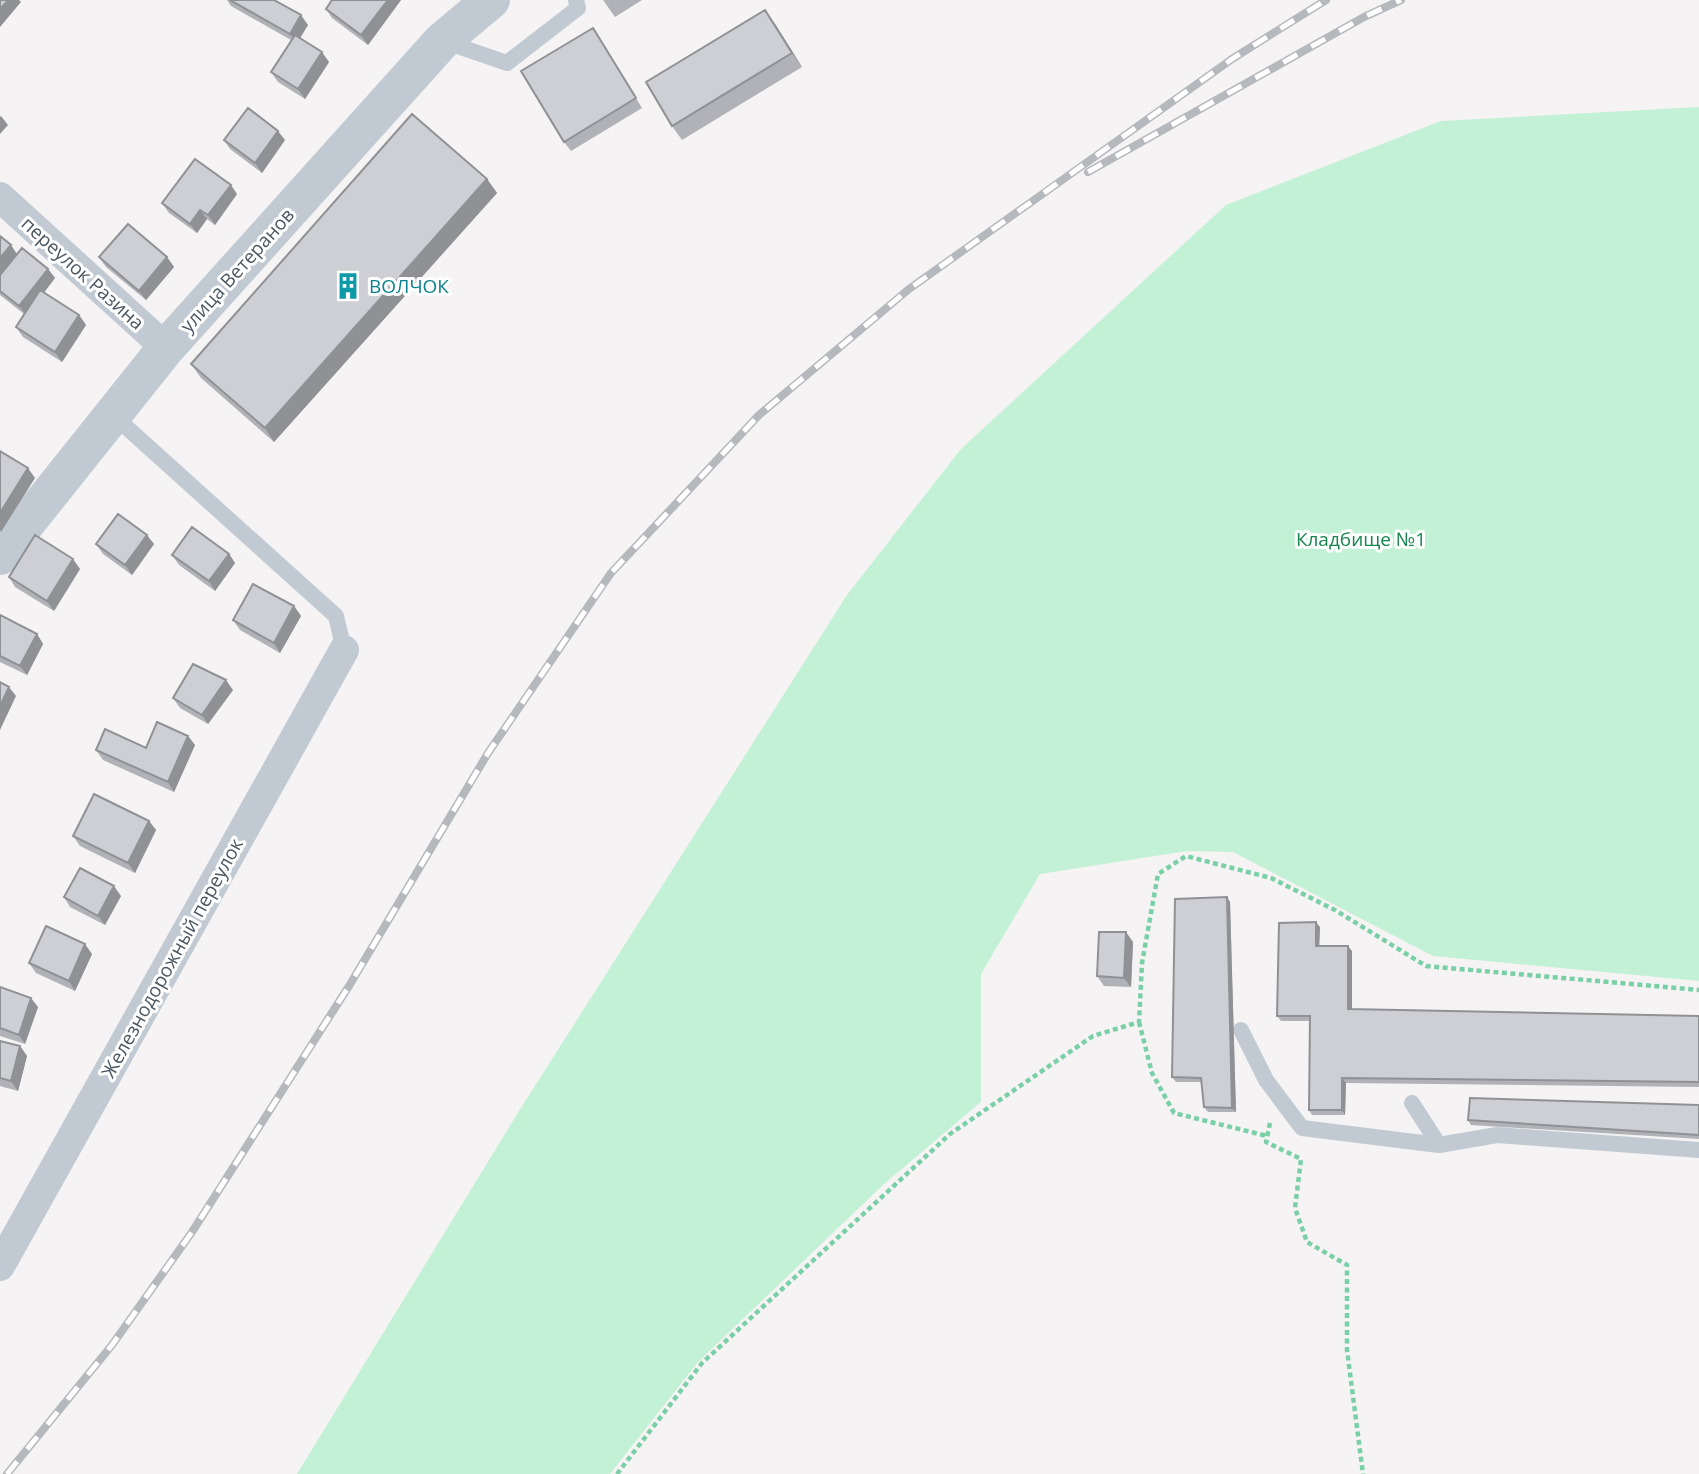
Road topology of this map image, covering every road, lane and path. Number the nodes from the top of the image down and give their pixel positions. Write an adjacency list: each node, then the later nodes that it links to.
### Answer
1 (491, 0): 3 (street, улица Ветеранов)
2 (576, 0): 3 (lane)
3 (442, 41): 5 (street, улица Ветеранов)
4 (0, 197): 5 (street, переулок Разина)
5 (166, 348): 6 (street, улица Ветеранов)
6 (114, 416): 7 (street, улица Ветеранов); 8 (lane)
7 (0, 556)
8 (344, 650): 17 (street, Железнодорожный переулок)
9 (1699, 990): 10 (path)
10 (1139, 1022): 14 (path); 18 (path)
11 (1241, 1030): 12 (lane)
12 (1277, 1095): 14 (path); 15 (lane)
13 (1412, 1103): 15 (lane)
14 (1268, 1136): 19 (path)
15 (1439, 1145): 16 (lane)
16 (1699, 1150)
17 (0, 1266)
18 (617, 1474)
19 (1363, 1474)

